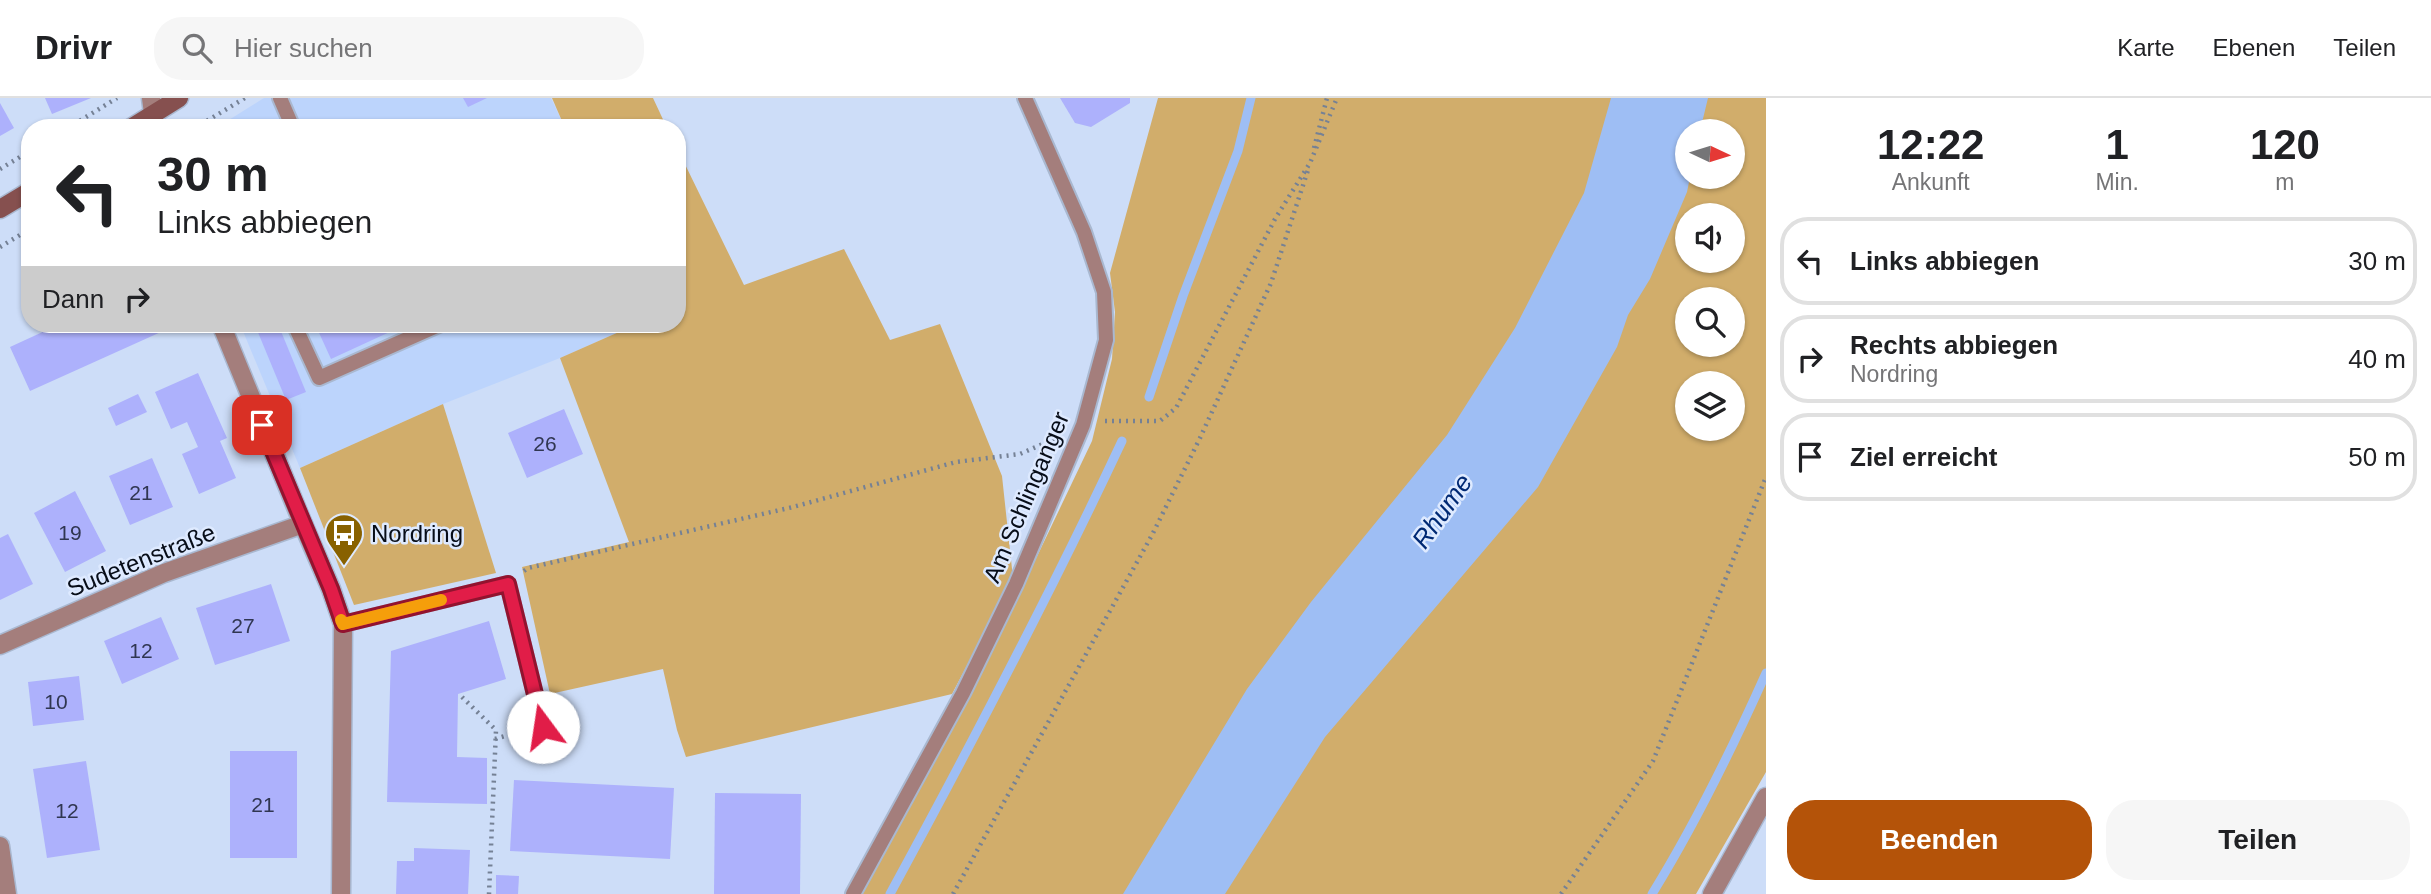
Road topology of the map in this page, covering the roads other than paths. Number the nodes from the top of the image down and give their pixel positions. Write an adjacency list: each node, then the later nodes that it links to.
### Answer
1 (179, 98): 4 (main road)
2 (280, 98): 5 (lane)
3 (1025, 98): 19 (lane, Am Schlinganger)
4 (153, 113)
5 (289, 119)
6 (21, 196): 7 (main road)
7 (0, 209)
8 (225, 333): 11 (street)
9 (298, 333): 10 (lane)
10 (421, 333)
11 (303, 524): 12 (street); 13 (street, Sudetenstraße)
12 (343, 624): 14 (lane); 18 (street)
13 (0, 645)
14 (543, 727)
15 (1766, 797): 20 (street)
16 (0, 846): 17 (street)
17 (7, 894)
18 (341, 894)
19 (853, 894)
20 (1712, 894)

